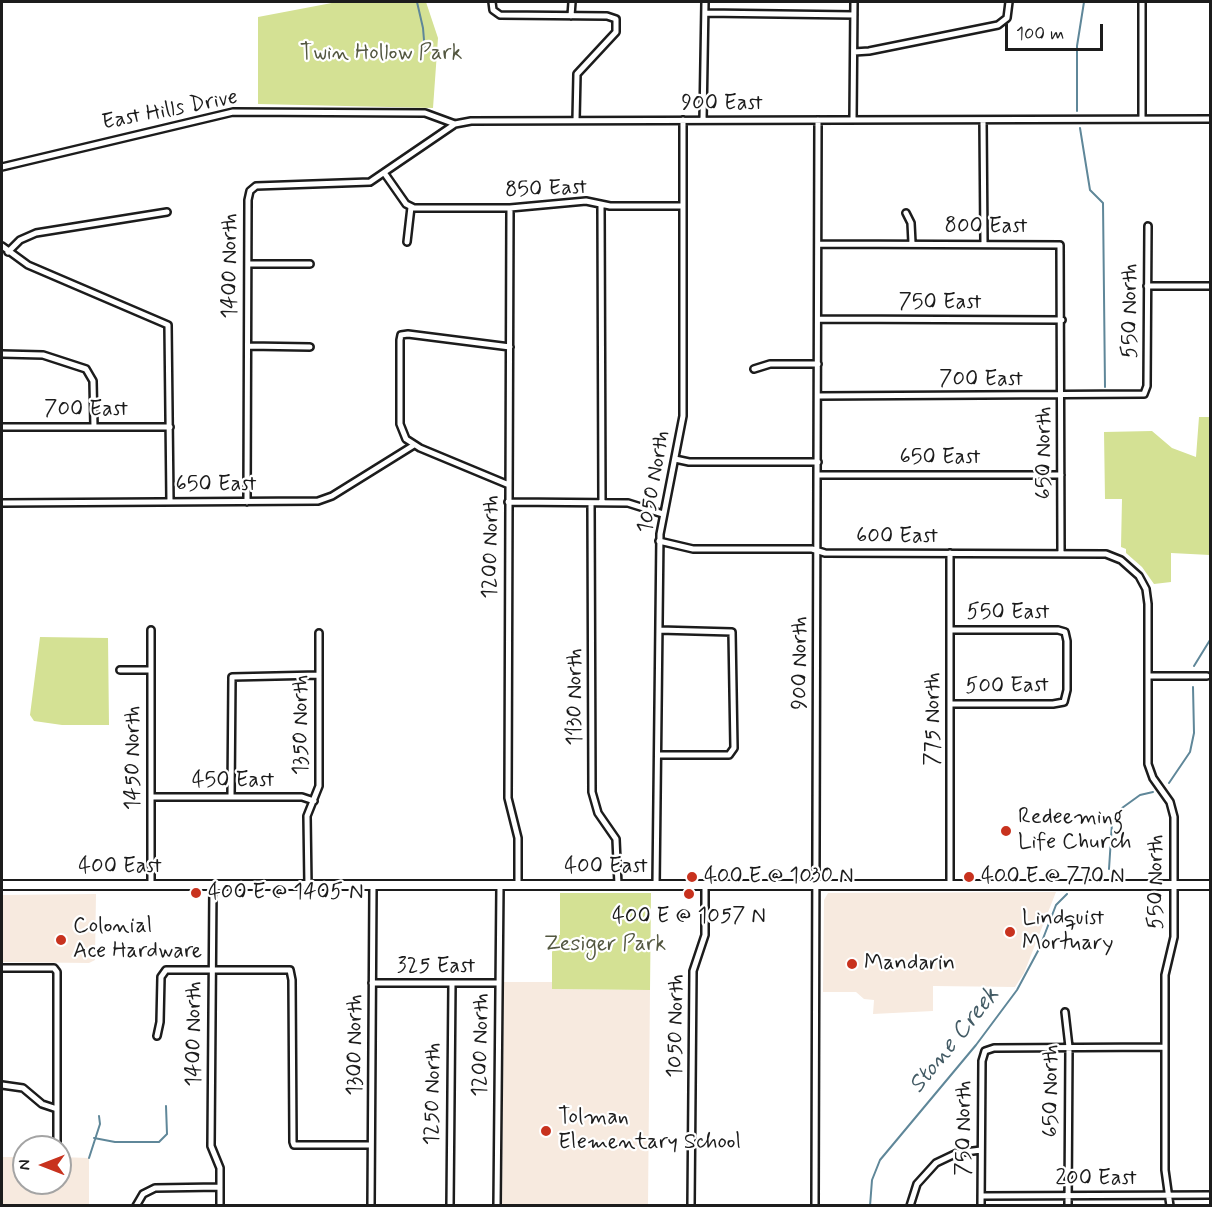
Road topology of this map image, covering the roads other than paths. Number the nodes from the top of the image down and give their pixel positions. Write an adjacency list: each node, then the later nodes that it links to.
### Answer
1 (492, 2): 9 (street)
2 (572, 2): 9 (street)
3 (705, 2): 7 (street)
4 (854, 2): 8 (street)
5 (1009, 2): 10 (street)
6 (1142, 2): 11 (street)
7 (705, 13): 8 (street); 15 (street)
8 (854, 15): 10 (street)
9 (571, 16): 13 (street)
10 (854, 52): 17 (street)
11 (1142, 119): 12 (street, 900 East); 18 (street, 900 East)
12 (1210, 119)
13 (576, 120): 14 (street, 900 East); 19 (street, 900 East)
14 (682, 120): 15 (street, 900 East); 24 (street, 1050 North)
15 (703, 120): 16 (street, 900 East)
16 (818, 120): 17 (street, 900 East); 33 (street, 900 North)
17 (853, 120): 18 (street, 900 East)
18 (983, 120): 32 (street)
19 (455, 124): 20 (street, East Hills Drive); 21 (street, 900 East)
20 (2, 167)
21 (384, 174): 22 (street, 900 East); 25 (street)
22 (252, 187): 37 (street, 1400 North)
23 (601, 205): 24 (street, 850 East); 26 (street, 850 East); 66 (street)
24 (683, 206): 56 (street, 1050 North)
25 (411, 207): 26 (street, 850 East); 30 (street)
26 (510, 208): 45 (street, 1200 North)
27 (167, 212): 36 (street)
28 (906, 213): 31 (street, 800 East)
29 (1148, 226): 39 (street, 550 North)
30 (406, 242)
31 (912, 243): 32 (street, 800 East); 33 (street, 800 East)
32 (984, 243): 34 (street, 800 East)
33 (818, 244): 41 (street, 900 North)
34 (1060, 245): 42 (street, 650 North)
35 (2, 246): 36 (street)
36 (8, 252): 54 (street)
37 (248, 264): 38 (street); 43 (street, 1400 North)
38 (310, 264)
39 (1148, 286): 40 (street); 49 (street, 550 North)
40 (1210, 286)
41 (818, 320): 42 (street, 750 East); 47 (street, 900 North)
42 (1062, 320): 51 (street, 650 North)
43 (248, 346): 44 (street, 1400 North); 62 (street, 1400 North)
44 (310, 347)
45 (510, 347): 55 (street); 60 (street, 1200 North)
46 (2, 354): 53 (street)
47 (818, 364): 48 (street); 50 (street, 900 North)
48 (754, 369)
49 (1144, 394): 51 (street, 700 East)
50 (818, 396): 51 (street, 700 East); 57 (street, 900 North)
51 (1061, 396): 59 (street, 650 North)
52 (2, 427): 53 (street, 700 East)
53 (94, 427): 54 (street, 700 East)
54 (170, 427): 61 (street)
55 (414, 445): 60 (street); 62 (street, 650 East)
56 (675, 459): 57 (street); 67 (street, 1050 North)
57 (818, 462): 58 (street, 900 North)
58 (818, 475): 59 (street, 650 East); 69 (street, 900 North)
59 (1061, 475): 71 (street, 650 North)
60 (509, 484): 63 (street, 1200 North)
61 (170, 502): 62 (street, 650 East); 65 (street, 650 East)
62 (247, 502)
63 (508, 502): 64 (street); 101 (street, 1200 North)
64 (591, 502): 66 (street); 89 (street, 1130 North)
65 (2, 503)
66 (602, 503): 67 (street)
67 (663, 514): 68 (street, 1050 North)
68 (659, 541): 69 (street, 600 East); 74 (street, 1050 North)
69 (818, 551): 70 (street, 600 East); 92 (street, 900 North)
70 (950, 553): 71 (street, 600 East); 75 (street, 775 North)
71 (1061, 554): 72 (street, 600 East)
72 (1132, 569): 80 (street, 550 North)
73 (151, 630): 78 (street, 1450 North)
74 (659, 630): 84 (street, 1050 North); 84 (street)
75 (950, 630): 82 (street, 550 East); 83 (street, 775 North)
76 (319, 633): 79 (street, 1350 North)
77 (120, 670): 78 (street)
78 (151, 670): 85 (street, 1450 North)
79 (319, 675): 86 (street); 87 (street, 1350 North)
80 (1148, 676): 81 (street); 94 (street, 550 North)
81 (1207, 676)
82 (1064, 702): 83 (street, 500 East)
83 (950, 704): 93 (street, 775 North)
84 (658, 755): 90 (street, 1050 North)
85 (151, 797): 86 (street, 450 East); 96 (street, 1450 North)
86 (231, 797): 87 (street, 450 East)
87 (314, 801): 98 (street, 1350 North)
88 (2, 885): 96 (main road, 400 East)
89 (618, 885): 90 (main road, 400 East); 101 (main road, 400 East)
90 (656, 885): 91 (main road, 400 East)
91 (705, 885): 92 (main road, 400 East); 126 (street, 1050 North)
92 (818, 885): 93 (main road, 400 East); 127 (street, 900 North)
93 (950, 885): 94 (main road, 400 East)
94 (1174, 885): 95 (main road, 400 East); 110 (street, 550 North)
95 (1210, 885)
96 (151, 886): 97 (main road, 400 East)
97 (213, 886): 98 (main road, 400 East); 103 (street, 1400 North)
98 (308, 886): 99 (main road, 400 East)
99 (373, 886): 100 (main road, 400 East); 104 (street, 1300 North)
100 (500, 886): 101 (main road, 400 East); 106 (street, 1200 North)
101 (518, 886)
102 (2, 968): 112 (street)
103 (212, 968): 108 (street); 114 (street); 116 (street, 1400 North)
104 (372, 983): 105 (street, 325 East); 114 (street, 1300 North)
105 (452, 983): 106 (street, 325 East); 124 (street, 1250 North)
106 (499, 983): 125 (street, 1200 North)
107 (1065, 1012): 109 (street, 650 North)
108 (157, 1036)
109 (1069, 1047): 110 (street); 115 (street, 750 North); 120 (street, 650 North)
110 (1165, 1047): 117 (street, 550 North)
111 (2, 1085): 112 (street)
112 (57, 1108): 113 (street)
113 (57, 1135)
114 (371, 1145): 123 (street, 1300 North)
115 (981, 1150): 119 (street, 750 North); 128 (street)
116 (220, 1187): 121 (street); 122 (street, 1400 North)
117 (1169, 1195): 118 (street, 200 East); 120 (street, 200 East); 131 (street, 550 North)
118 (1210, 1195)
119 (981, 1196): 120 (street, 200 East); 129 (street, 750 North)
120 (1068, 1196): 130 (street, 650 North)
121 (136, 1206)
122 (220, 1206)
123 (371, 1206)
124 (450, 1206)
125 (497, 1206)
126 (691, 1206)
127 (815, 1206)
128 (910, 1206)
129 (981, 1206)
130 (1068, 1206)
131 (1170, 1206)

